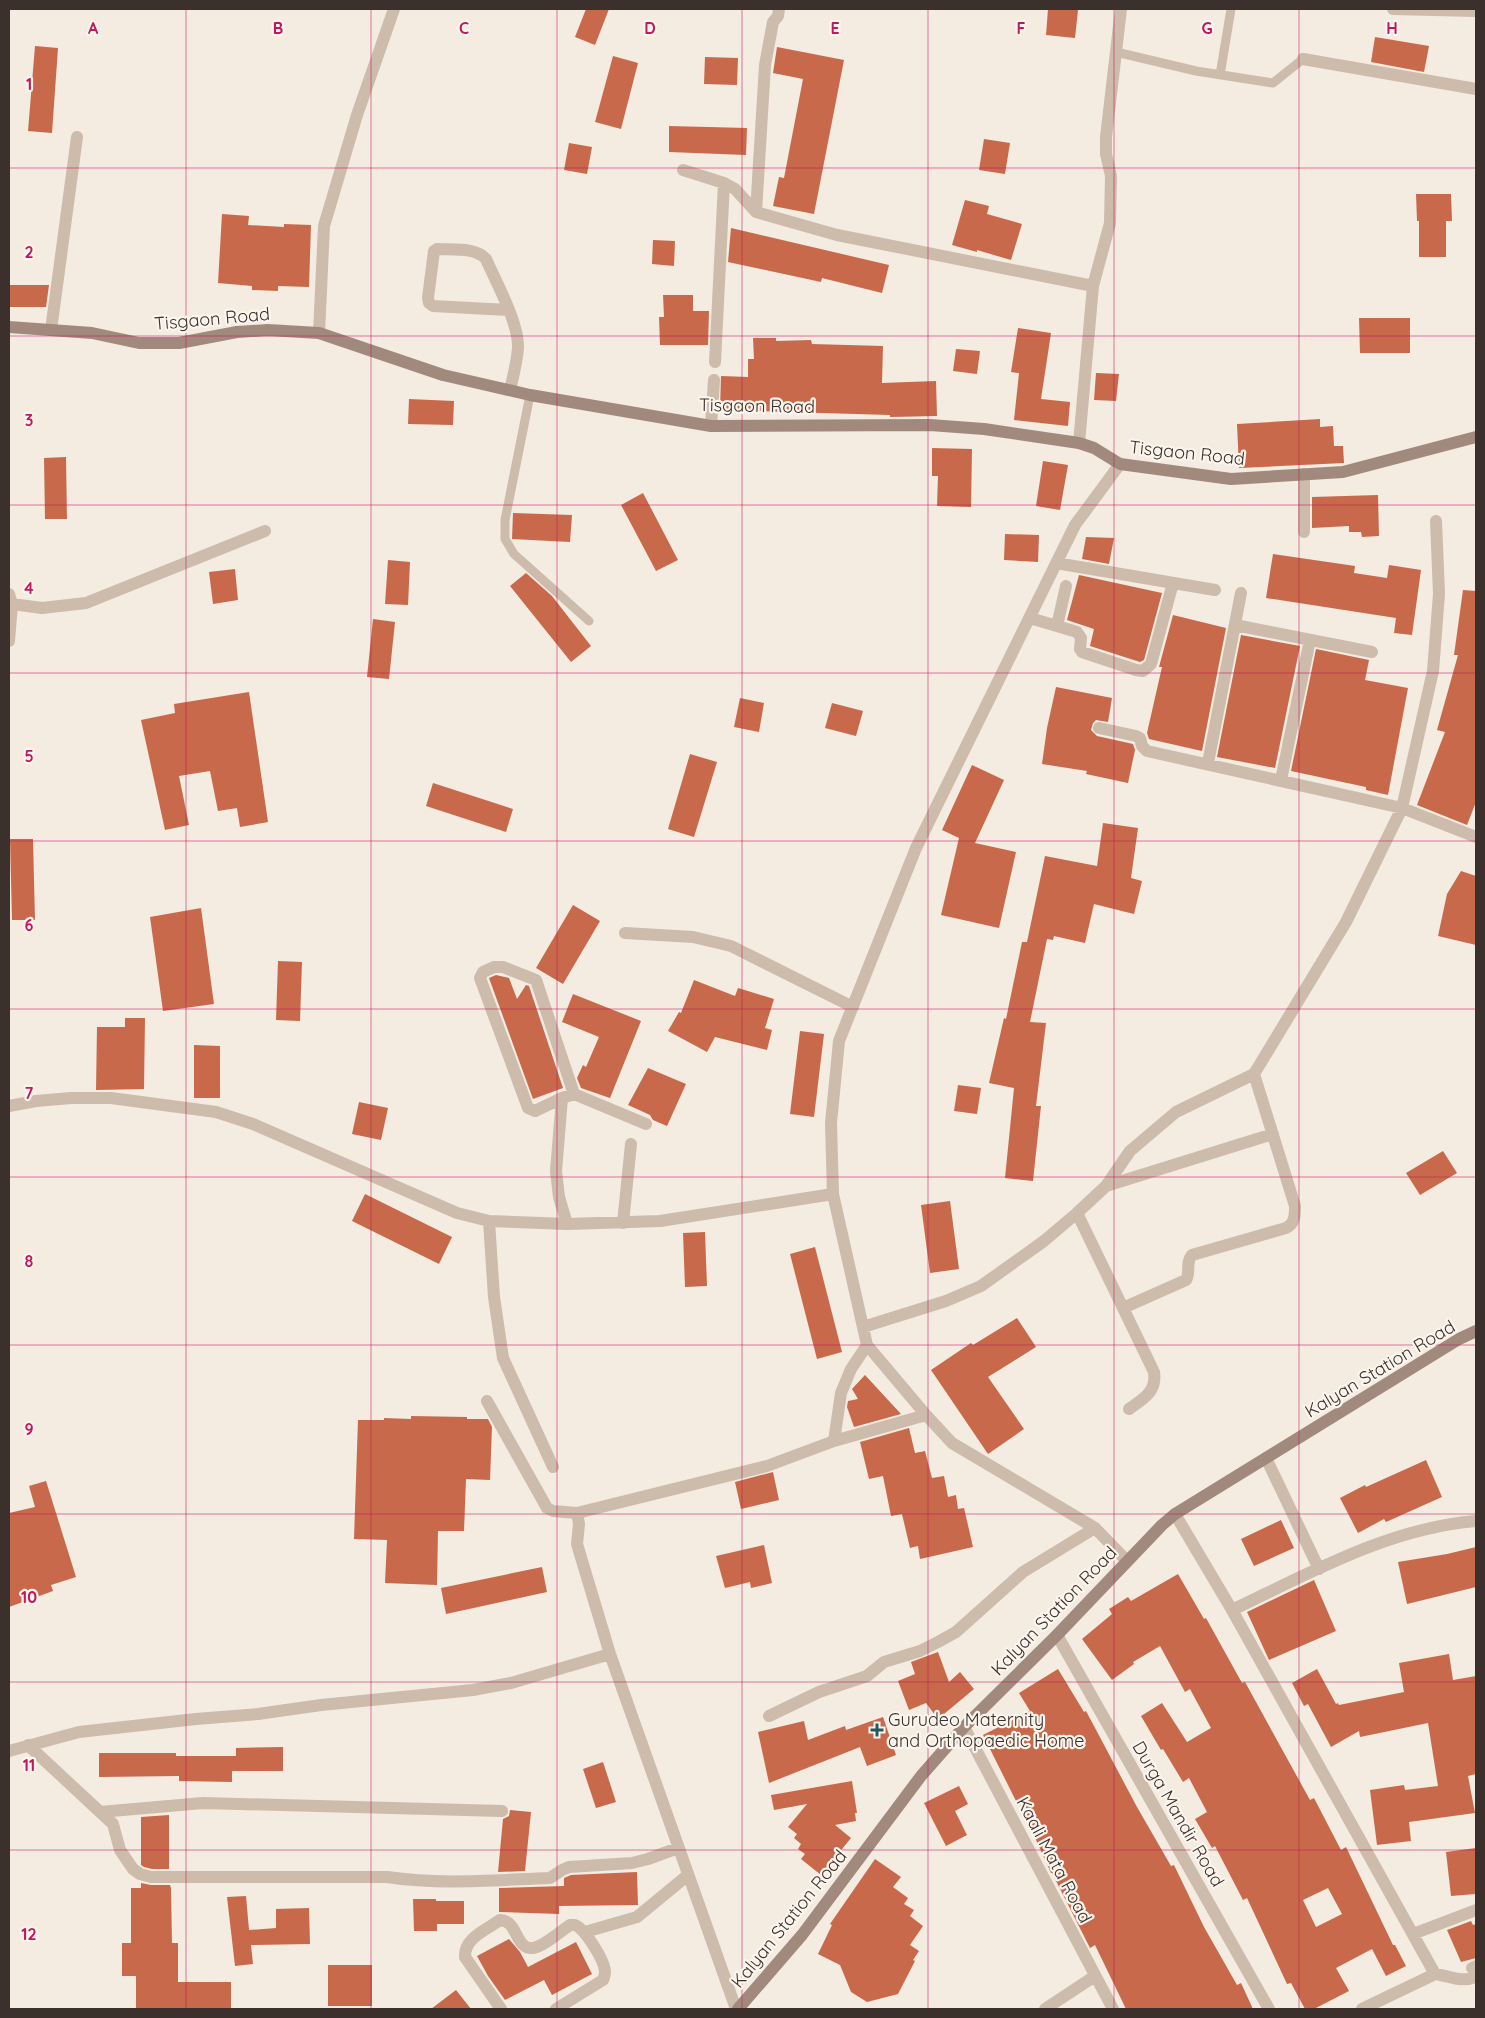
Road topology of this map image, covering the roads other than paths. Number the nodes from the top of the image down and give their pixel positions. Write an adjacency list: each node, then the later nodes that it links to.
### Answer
1 (394, 9): 19 (street)
2 (779, 9): 14 (street)
3 (1121, 9): 7 (street)
4 (1231, 9): 9 (lane)
5 (1393, 9): 6 (street)
6 (1476, 11)
7 (1116, 52): 9 (lane); 15 (street)
8 (1303, 59): 9 (lane); 10 (street)
9 (1220, 75)
10 (1476, 89)
11 (77, 137): 18 (street)
12 (683, 170): 13 (street)
13 (724, 183): 14 (street); 20 (street)
14 (756, 212): 15 (street)
15 (1093, 286): 26 (street)
16 (508, 310): 16 (street); 22 (street)
17 (9, 327): 18 (street, Tisgaon Road)
18 (51, 330): 19 (street, Tisgaon Road)
19 (319, 333): 22 (street, Tisgaon Road)
20 (715, 362)
21 (714, 380): 24 (street)
22 (510, 390): 23 (street, Tisgaon Road)
23 (530, 395): 24 (street, Tisgaon Road); 39 (lane)
24 (711, 426): 26 (street, Tisgaon Road)
25 (1476, 437): 28 (street, Tisgaon Road)
26 (1079, 443): 27 (street, Tisgaon Road)
27 (1120, 464): 28 (street, Tisgaon Road); 32 (street)
28 (1304, 474): 31 (street)
29 (1436, 521): 48 (street)
30 (265, 530): 37 (street)
31 (1304, 532)
32 (1056, 564): 33 (street); 38 (street)
33 (1173, 583): 35 (street); 41 (street)
34 (1066, 586): 41 (street)
35 (1215, 590)
36 (1241, 593): 40 (street)
37 (10, 599): 43 (street)
38 (1030, 618): 41 (street); 51 (street)
39 (590, 621)
40 (1235, 625): 42 (street); 46 (street)
41 (1057, 626)
42 (1310, 640): 44 (street); 47 (street)
43 (9, 641)
44 (1372, 652)
45 (1099, 728): 46 (street)
46 (1208, 763): 47 (street)
47 (1281, 780): 48 (street)
48 (1402, 808): 49 (street); 52 (street)
49 (1476, 837)
50 (625, 934): 51 (street)
51 (853, 1006): 59 (street)
52 (1254, 1074): 56 (street); 58 (street)
53 (568, 1096): 53 (street); 55 (street); 63 (street)
54 (9, 1106): 61 (street)
55 (646, 1124)
56 (1273, 1134): 58 (street); 64 (street)
57 (630, 1144): 62 (street)
58 (1106, 1186): 60 (street)
59 (833, 1194): 62 (street); 65 (street)
60 (1077, 1213): 64 (street); 65 (street)
61 (489, 1221): 63 (street); 73 (street)
62 (623, 1223): 63 (street)
63 (567, 1224)
64 (1123, 1308): 69 (street)
65 (863, 1327): 67 (street)
66 (1476, 1331): 72 (street, Kalyan Station Road)
67 (867, 1345): 70 (street); 71 (street)
68 (487, 1401): 74 (street)
69 (1129, 1409)
70 (926, 1415): 71 (street); 77 (street)
71 (834, 1441): 74 (street)
72 (1266, 1458): 75 (street, Kalyan Station Road); 79 (street)
73 (553, 1467)
74 (577, 1513): 82 (street)
75 (1175, 1514): 78 (street, Kalyan Station Road); 80 (street)
76 (1476, 1521): 79 (street)
77 (1095, 1528): 78 (street); 83 (street)
78 (1127, 1561): 81 (street, Kalyan Station Road)
79 (1319, 1569): 80 (street)
80 (1232, 1610): 93 (street)
81 (1057, 1635): 84 (street, Kalyan Station Road); 102 (street, Durga Mandir Road)
82 (610, 1654): 85 (street); 89 (street)
83 (769, 1716)
84 (964, 1727): 96 (street, Kaali Mata Road); 99 (street, Kalyan Station Road)
85 (28, 1745): 86 (street); 88 (street)
86 (9, 1750)
87 (502, 1810): 88 (street)
88 (100, 1812): 89 (street)
89 (678, 1848): 90 (street)
90 (688, 1875): 92 (street); 99 (street)
91 (1476, 1910): 93 (street)
92 (585, 1932): 97 (street); 98 (street)
93 (1413, 1934): 95 (street)
94 (1475, 1970): 95 (street)
95 (1435, 1974): 103 (street)
96 (1095, 1976): 100 (street); 101 (street, Kaali Mata Road)
97 (501, 2009)
98 (556, 2009)
99 (737, 2009)
100 (1045, 2009)
101 (1113, 2009)
102 (1269, 2009)
103 (1362, 2009)

